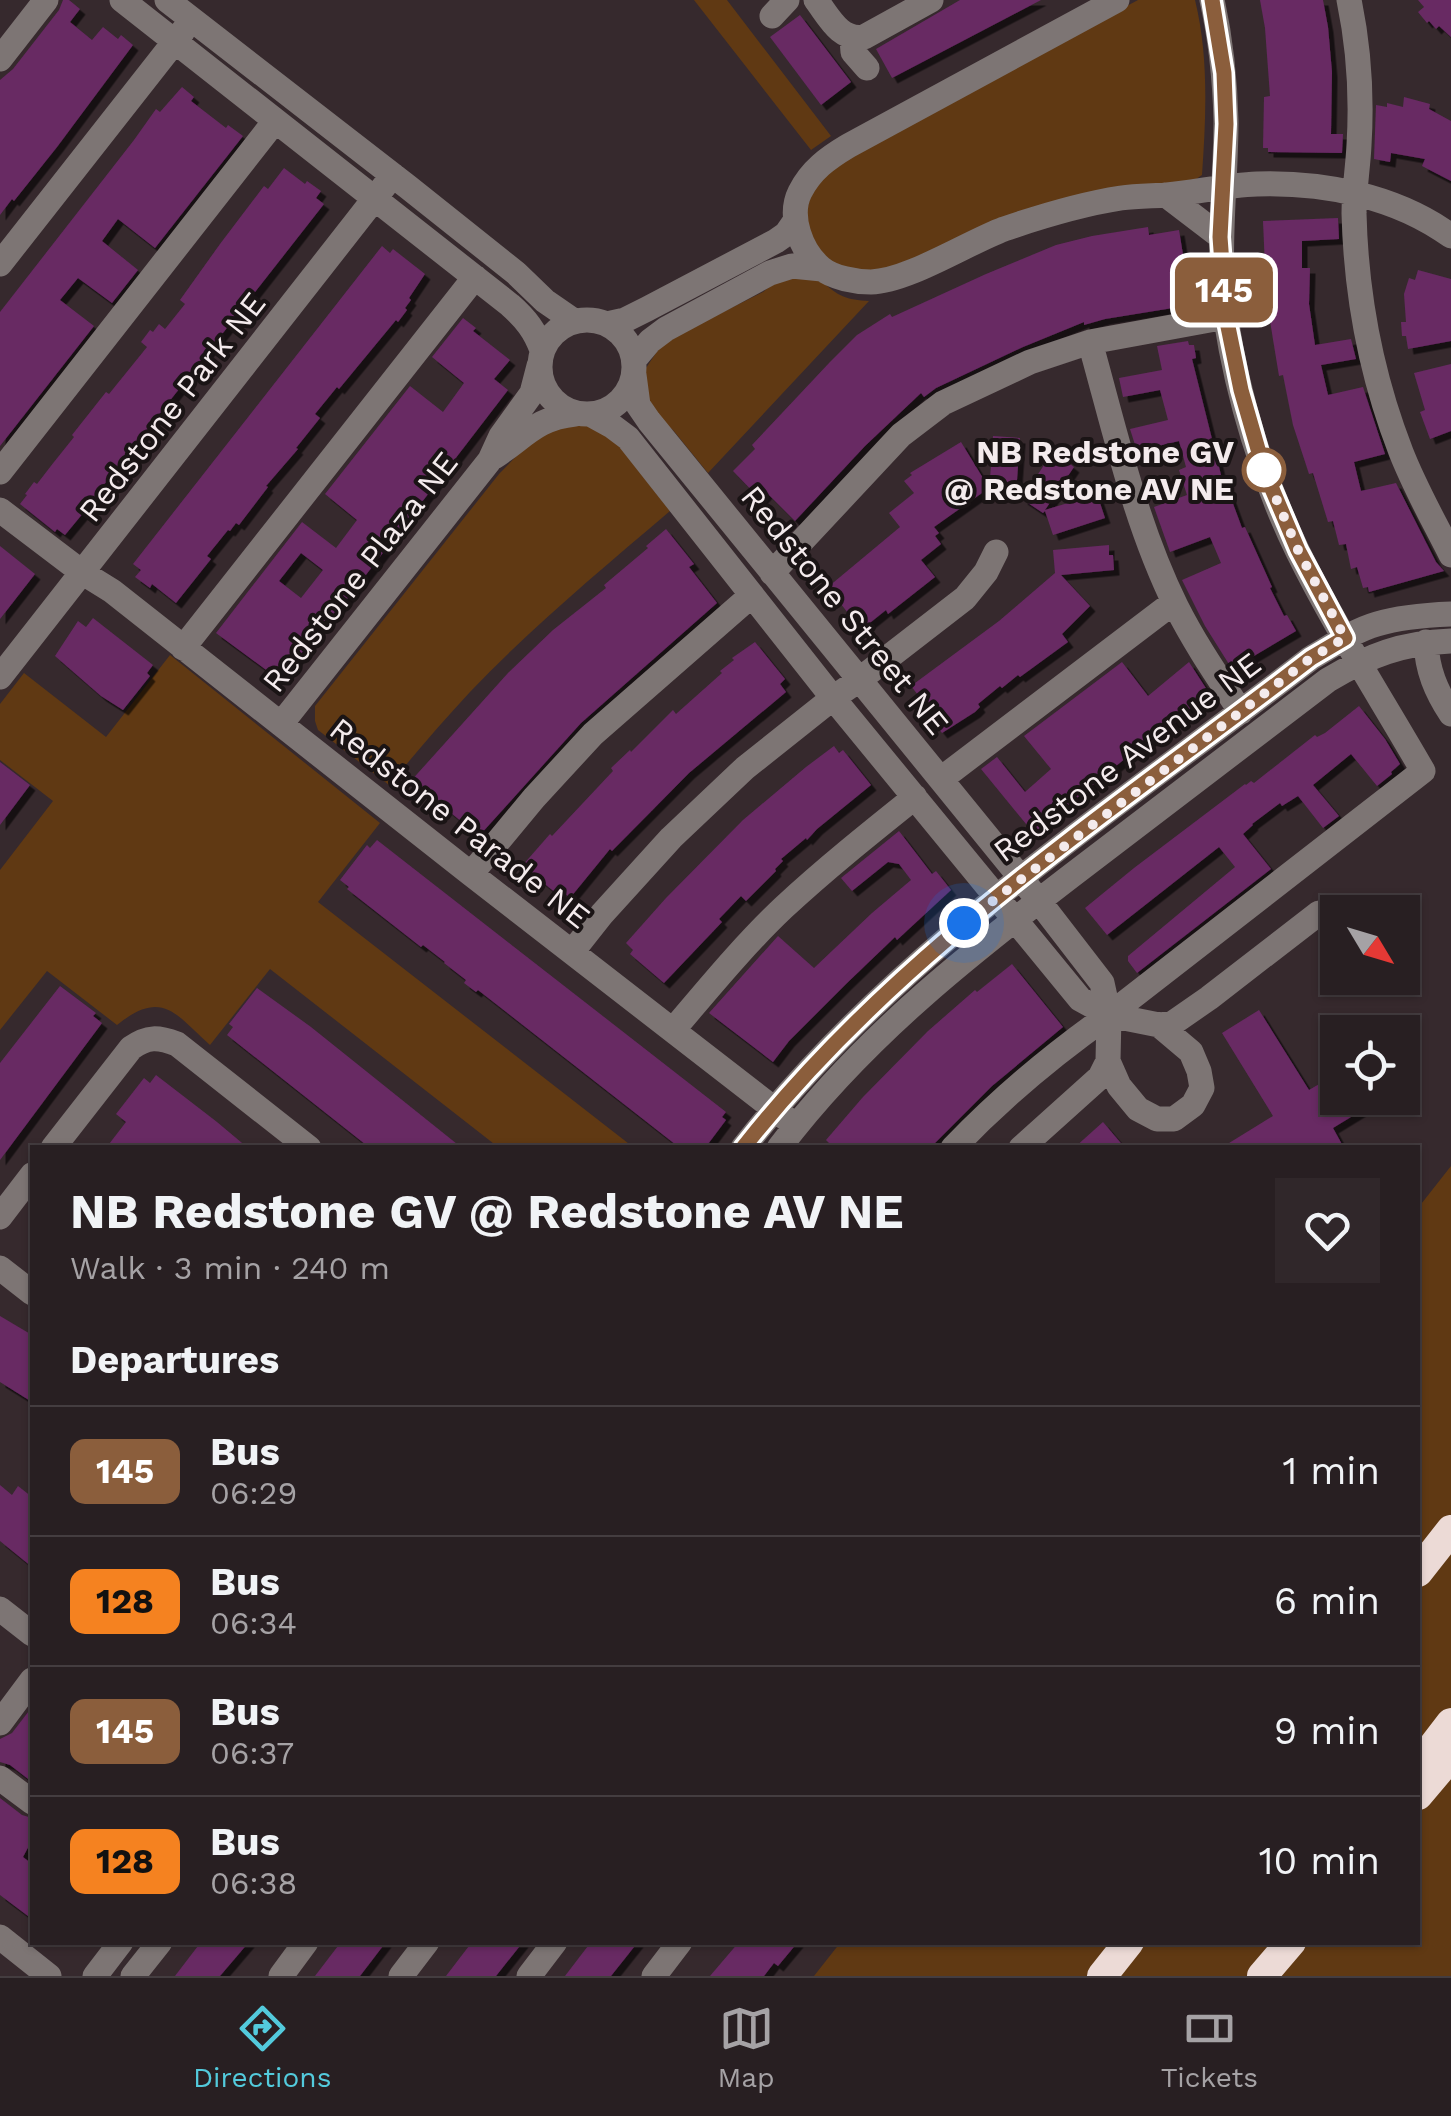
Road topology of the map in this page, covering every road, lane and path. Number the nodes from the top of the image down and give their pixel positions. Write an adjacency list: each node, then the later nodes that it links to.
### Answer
1 (46, 0): 12 (street)
2 (122, 0): 11 (street)
3 (168, 0): 9 (street)
4 (816, 0): 10 (street)
5 (931, 0): 10 (street)
6 (1118, 0): 20 (street)
7 (1212, 0): 16 (street)
8 (1350, 0): 17 (street)
9 (192, 20): 11 (street); 15 (street)
10 (852, 39): 13 (street)
11 (174, 42): 14 (street); 23 (street)
12 (0, 59)
13 (866, 68)
14 (275, 121): 19 (street); 34 (street)
15 (393, 175): 19 (street, Redstone Park NE); 27 (street)
16 (1223, 188): 17 (street); 18 (street); 22 (street)
17 (1355, 193): 21 (street); 37 (street)
18 (1166, 195): 22 (street); 24 (street)
19 (374, 199): 25 (street); 38 (street, Redstone Park NE)
20 (795, 221): 24 (street); 28 (street)
21 (1451, 236)
22 (1220, 237): 26 (street)
23 (0, 264)
24 (822, 270): 31 (street)
25 (474, 277): 30 (street); 45 (street)
26 (1226, 317): 29 (street); 43 (street)
27 (574, 321): 28 (street); 30 (street)
28 (607, 324): 31 (street)
29 (1090, 342): 39 (street); 41 (street)
30 (540, 358): 32 (street); 33 (street, Redstone Plaza NE)
31 (634, 368): 32 (street); 39 (street, Redstone Street NE)
32 (583, 415): 33 (street, Redstone Plaza NE); 40 (street, Redstone Street NE)
33 (490, 460): 52 (street, Redstone Plaza NE)
34 (0, 472)
35 (0, 510): 38 (street, Redstone Parade NE)
36 (996, 552): 48 (street)
37 (1451, 555)
38 (84, 573): 45 (street, Redstone Parade NE); 47 (street, Redstone Park NE)
39 (772, 573): 48 (street, Redstone Street NE)
40 (752, 595): 49 (street, Redstone Street NE); 55 (street)
41 (1174, 602): 50 (street); 53 (street)
42 (1451, 614): 43 (street, Redstone Avenue NE)
43 (1345, 638): 46 (street); 50 (street, Redstone Avenue NE)
44 (1439, 642): 46 (street, Redstone Avenue NE); 51 (street)
45 (183, 648): 52 (street, Redstone Parade NE)
46 (1360, 661): 58 (street, Redstone Avenue NE); 63 (street)
47 (0, 677)
48 (859, 680): 49 (street); 53 (street, Redstone Street NE)
49 (833, 698): 54 (street, Redstone Street NE); 61 (street)
50 (1241, 712): 56 (street, Redstone Avenue NE)
51 (1451, 714)
52 (280, 724): 55 (street, Redstone Parade NE)
53 (941, 779): 56 (street, Redstone Street NE)
54 (915, 797): 57 (street, Redstone Street NE); 65 (street)
55 (471, 874): 61 (street, Redstone Parade NE)
56 (1021, 878): 57 (street, Redstone Avenue NE); 58 (street, Redstone Street NE)
57 (995, 898): 60 (street, Redstone Street NE); 68 (street, Redstone Avenue NE)
58 (1038, 901): 60 (street, Redstone Avenue NE); 63 (street, Redstone Street NE)
59 (1319, 913): 62 (street)
60 (1013, 920): 63 (street, Redstone Street NE); 71 (street, Redstone Avenue NE)
61 (572, 952): 65 (street, Redstone Parade NE)
62 (1209, 998): 64 (street); 66 (street)
63 (1108, 1015): 64 (street); 67 (street); 76 (street)
64 (1159, 1024): 66 (street)
65 (673, 1030): 68 (street, Redstone Parade NE)
66 (1192, 1052): 70 (street)
67 (1108, 1061): 69 (street); 70 (street)
68 (774, 1108): 71 (street, Redstone Parade NE); 74 (street, Redstone Avenue NE)
69 (1067, 1109): 70 (street); 77 (street)
70 (1138, 1109)
71 (796, 1126): 75 (street, Redstone Avenue NE)
72 (65, 1144): 73 (street)
73 (306, 1145)
74 (745, 1145)
75 (781, 1145)
76 (956, 1145)
77 (1024, 1145)
78 (30, 1177): 79 (street)
79 (0, 1216)
80 (0, 1268): 81 (street)
81 (30, 1290)
82 (1451, 1530): 83 (highway)
83 (1420, 1569)
84 (0, 1609): 85 (street)
85 (30, 1632)
86 (30, 1683): 87 (street)
87 (0, 1723)
88 (1451, 1723): 90 (highway)
89 (1451, 1756): 92 (highway)
90 (1420, 1763)
91 (0, 1778): 93 (street)
92 (1420, 1793)
93 (30, 1800)
94 (0, 1938): 104 (street)
95 (119, 1945): 105 (street)
96 (158, 1945): 106 (street)
97 (304, 1945): 107 (street)
98 (425, 1945): 108 (street)
99 (553, 1945): 109 (street)
100 (678, 1945): 110 (street)
101 (1126, 1945): 111 (highway)
102 (1277, 1945): 112 (highway)
103 (1288, 1945): 113 (highway)
104 (50, 1976)
105 (95, 1976)
106 (134, 1976)
107 (281, 1976)
108 (401, 1976)
109 (528, 1976)
110 (654, 1976)
111 (1102, 1976)
112 (1253, 1976)
113 (1262, 1976)

